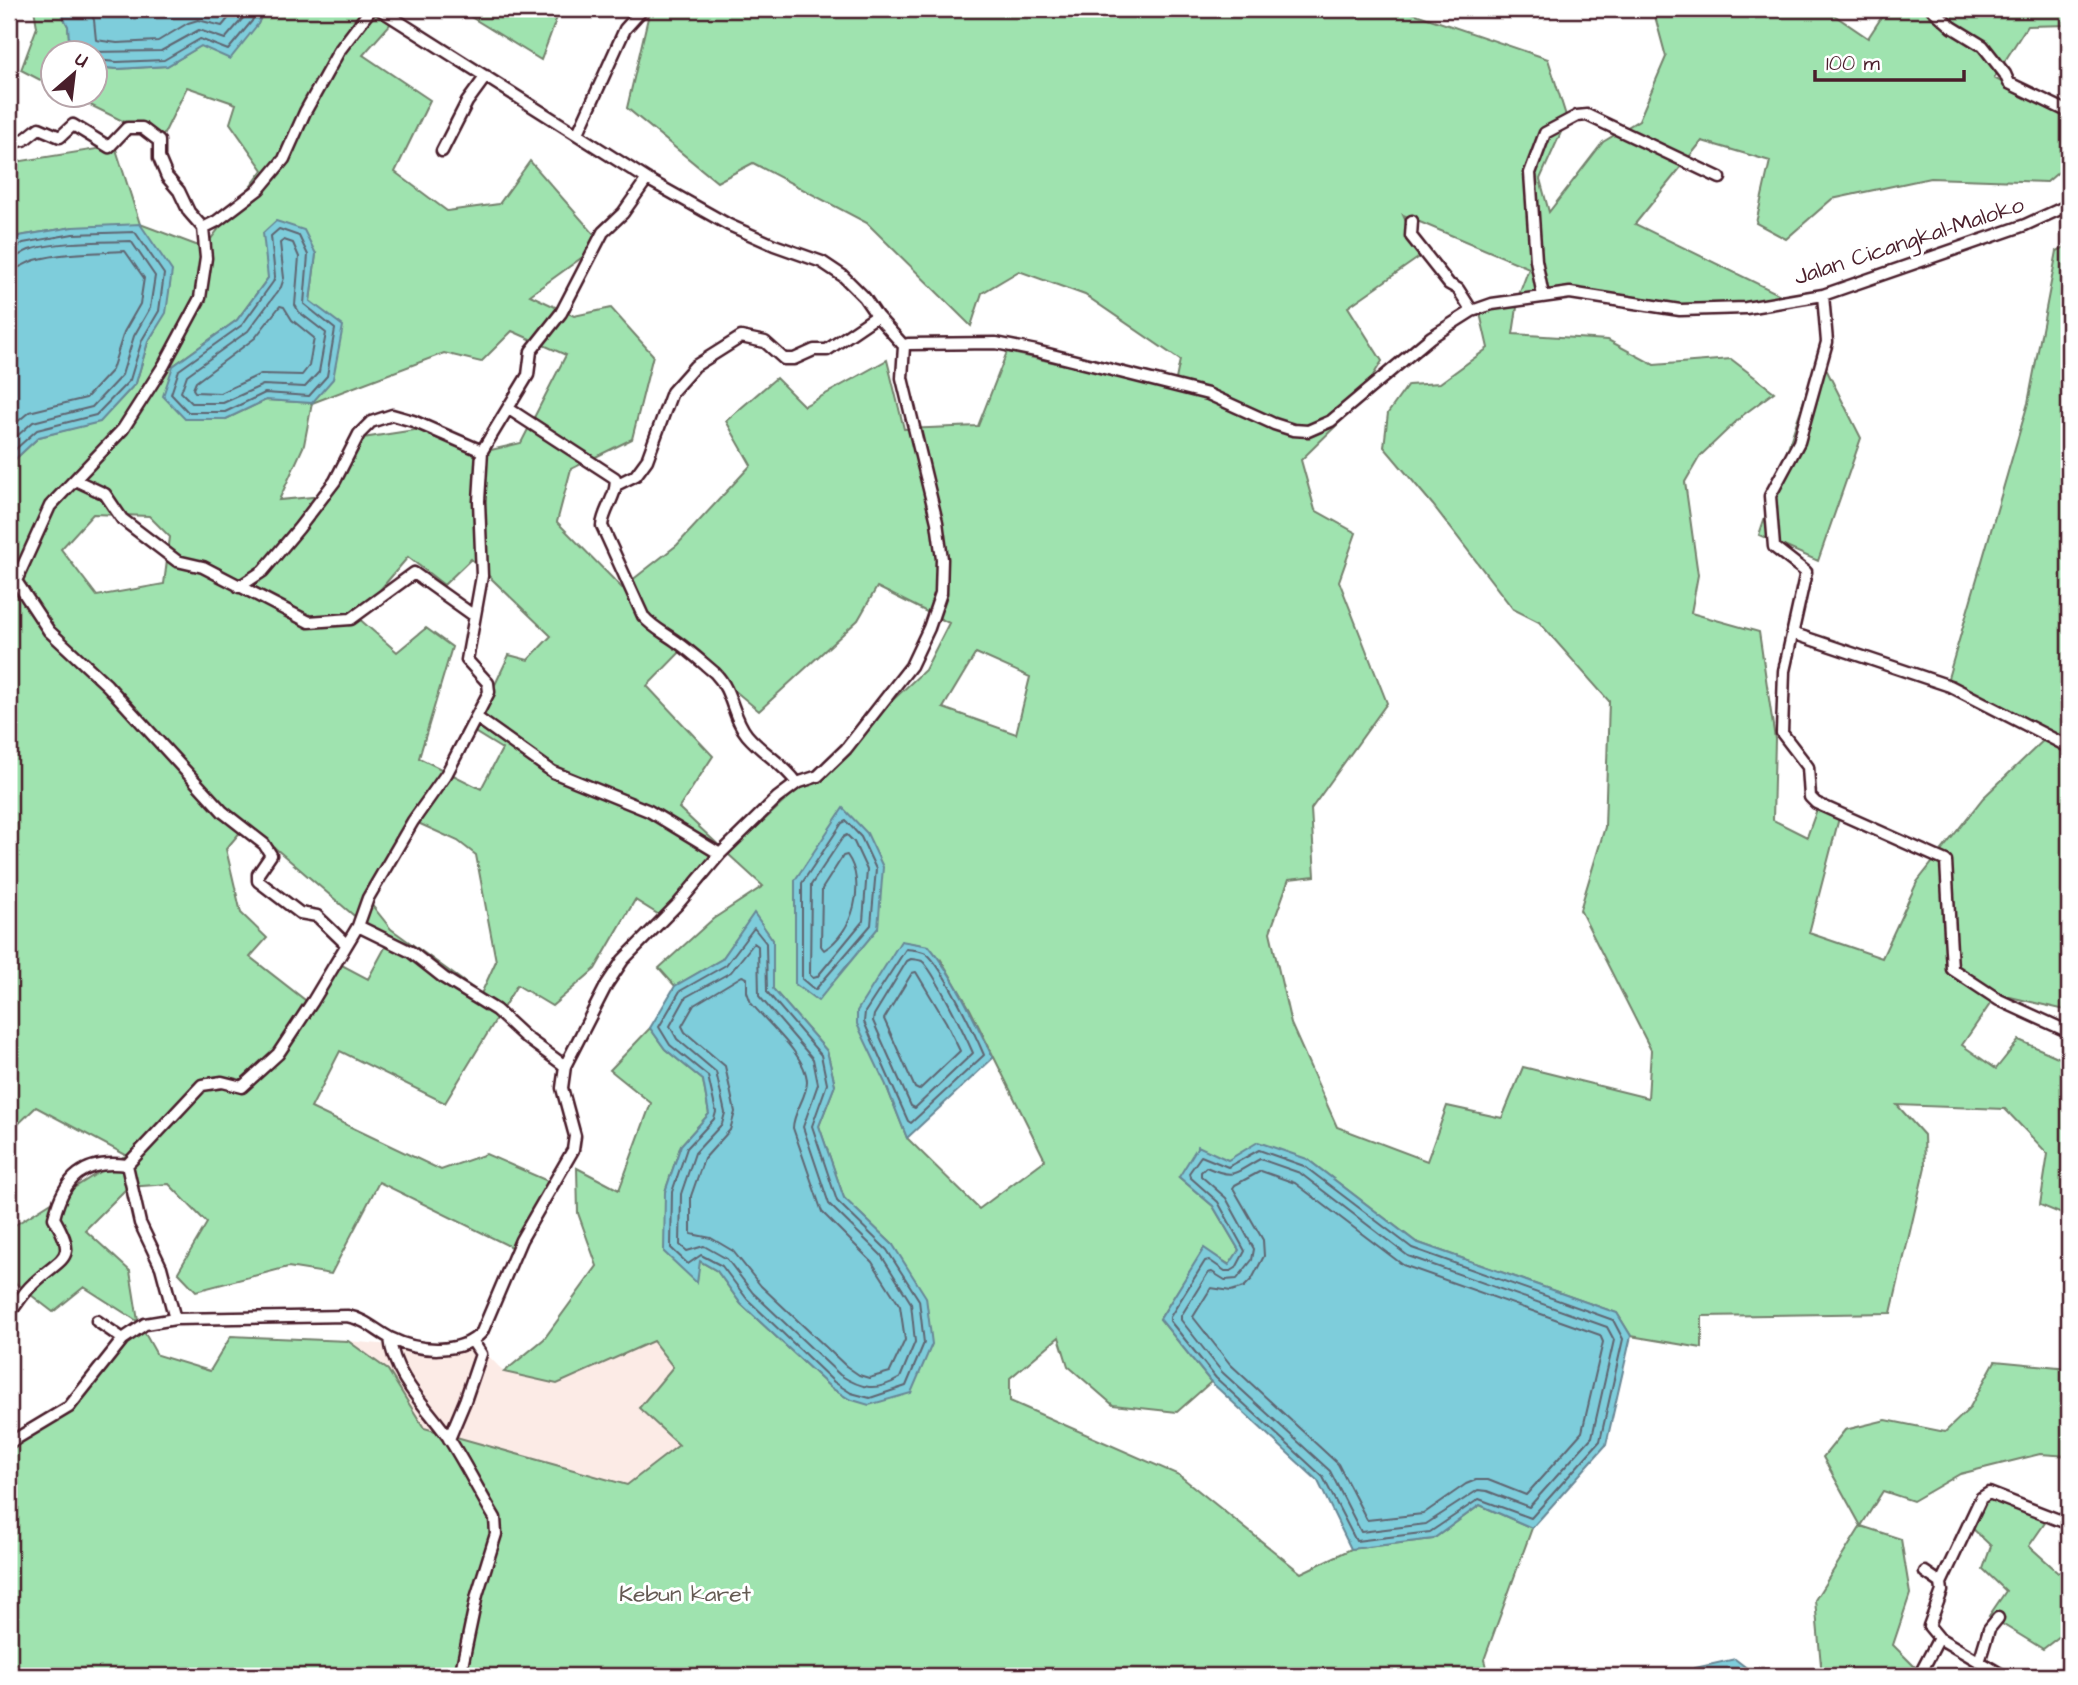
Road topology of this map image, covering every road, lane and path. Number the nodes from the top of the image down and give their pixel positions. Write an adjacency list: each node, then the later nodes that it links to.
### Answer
1 (371, 9): 14 (street)
2 (379, 9): 5 (street)
3 (643, 9): 7 (street)
4 (1933, 9): 6 (street)
5 (486, 76): 7 (street); 9 (street)
6 (2069, 111)
7 (578, 133): 11 (street)
8 (9, 143): 14 (street)
9 (442, 151)
10 (1720, 178): 16 (street)
11 (647, 179): 18 (street); 20 (street)
12 (2069, 205): 15 (street, Jalan Cicangkal–Maloko)
13 (1412, 221): 17 (street)
14 (203, 228): 22 (street)
15 (1823, 295): 16 (street, Jalan Cicangkal–Maloko); 26 (street)
16 (1543, 296): 17 (street, Jalan Cicangkal–Maloko)
17 (1472, 311): 19 (street, Jalan Cicangkal–Maloko)
18 (877, 316): 19 (street); 23 (street)
19 (904, 346): 29 (street)
20 (509, 409): 21 (street); 23 (street)
21 (482, 451): 24 (street); 25 (street)
22 (75, 480): 24 (street); 32 (street)
23 (616, 485): 29 (street)
24 (239, 587): 25 (street)
25 (473, 615): 27 (street)
26 (1793, 633): 28 (street); 33 (street)
27 (476, 717): 30 (street); 31 (street)
28 (2069, 747)
29 (797, 783): 30 (street)
30 (720, 853): 34 (street)
31 (358, 926): 32 (street); 34 (street)
32 (346, 944): 35 (street)
33 (2069, 1032)
34 (565, 1066): 41 (street)
35 (127, 1165): 36 (street); 37 (street)
36 (9, 1314)
37 (175, 1319): 39 (street); 40 (street)
38 (97, 1321): 40 (street)
39 (390, 1338): 41 (street); 42 (street)
40 (123, 1339): 43 (street)
41 (473, 1342): 42 (street)
42 (449, 1439): 50 (street)
43 (9, 1443)
44 (2069, 1524): 46 (street)
45 (1925, 1572): 46 (street)
46 (1941, 1583): 48 (street)
47 (1998, 1618): 49 (street)
48 (1939, 1638): 49 (street); 51 (street)
49 (1979, 1662): 52 (street)
50 (460, 1676)
51 (1919, 1676)
52 (2004, 1676)

